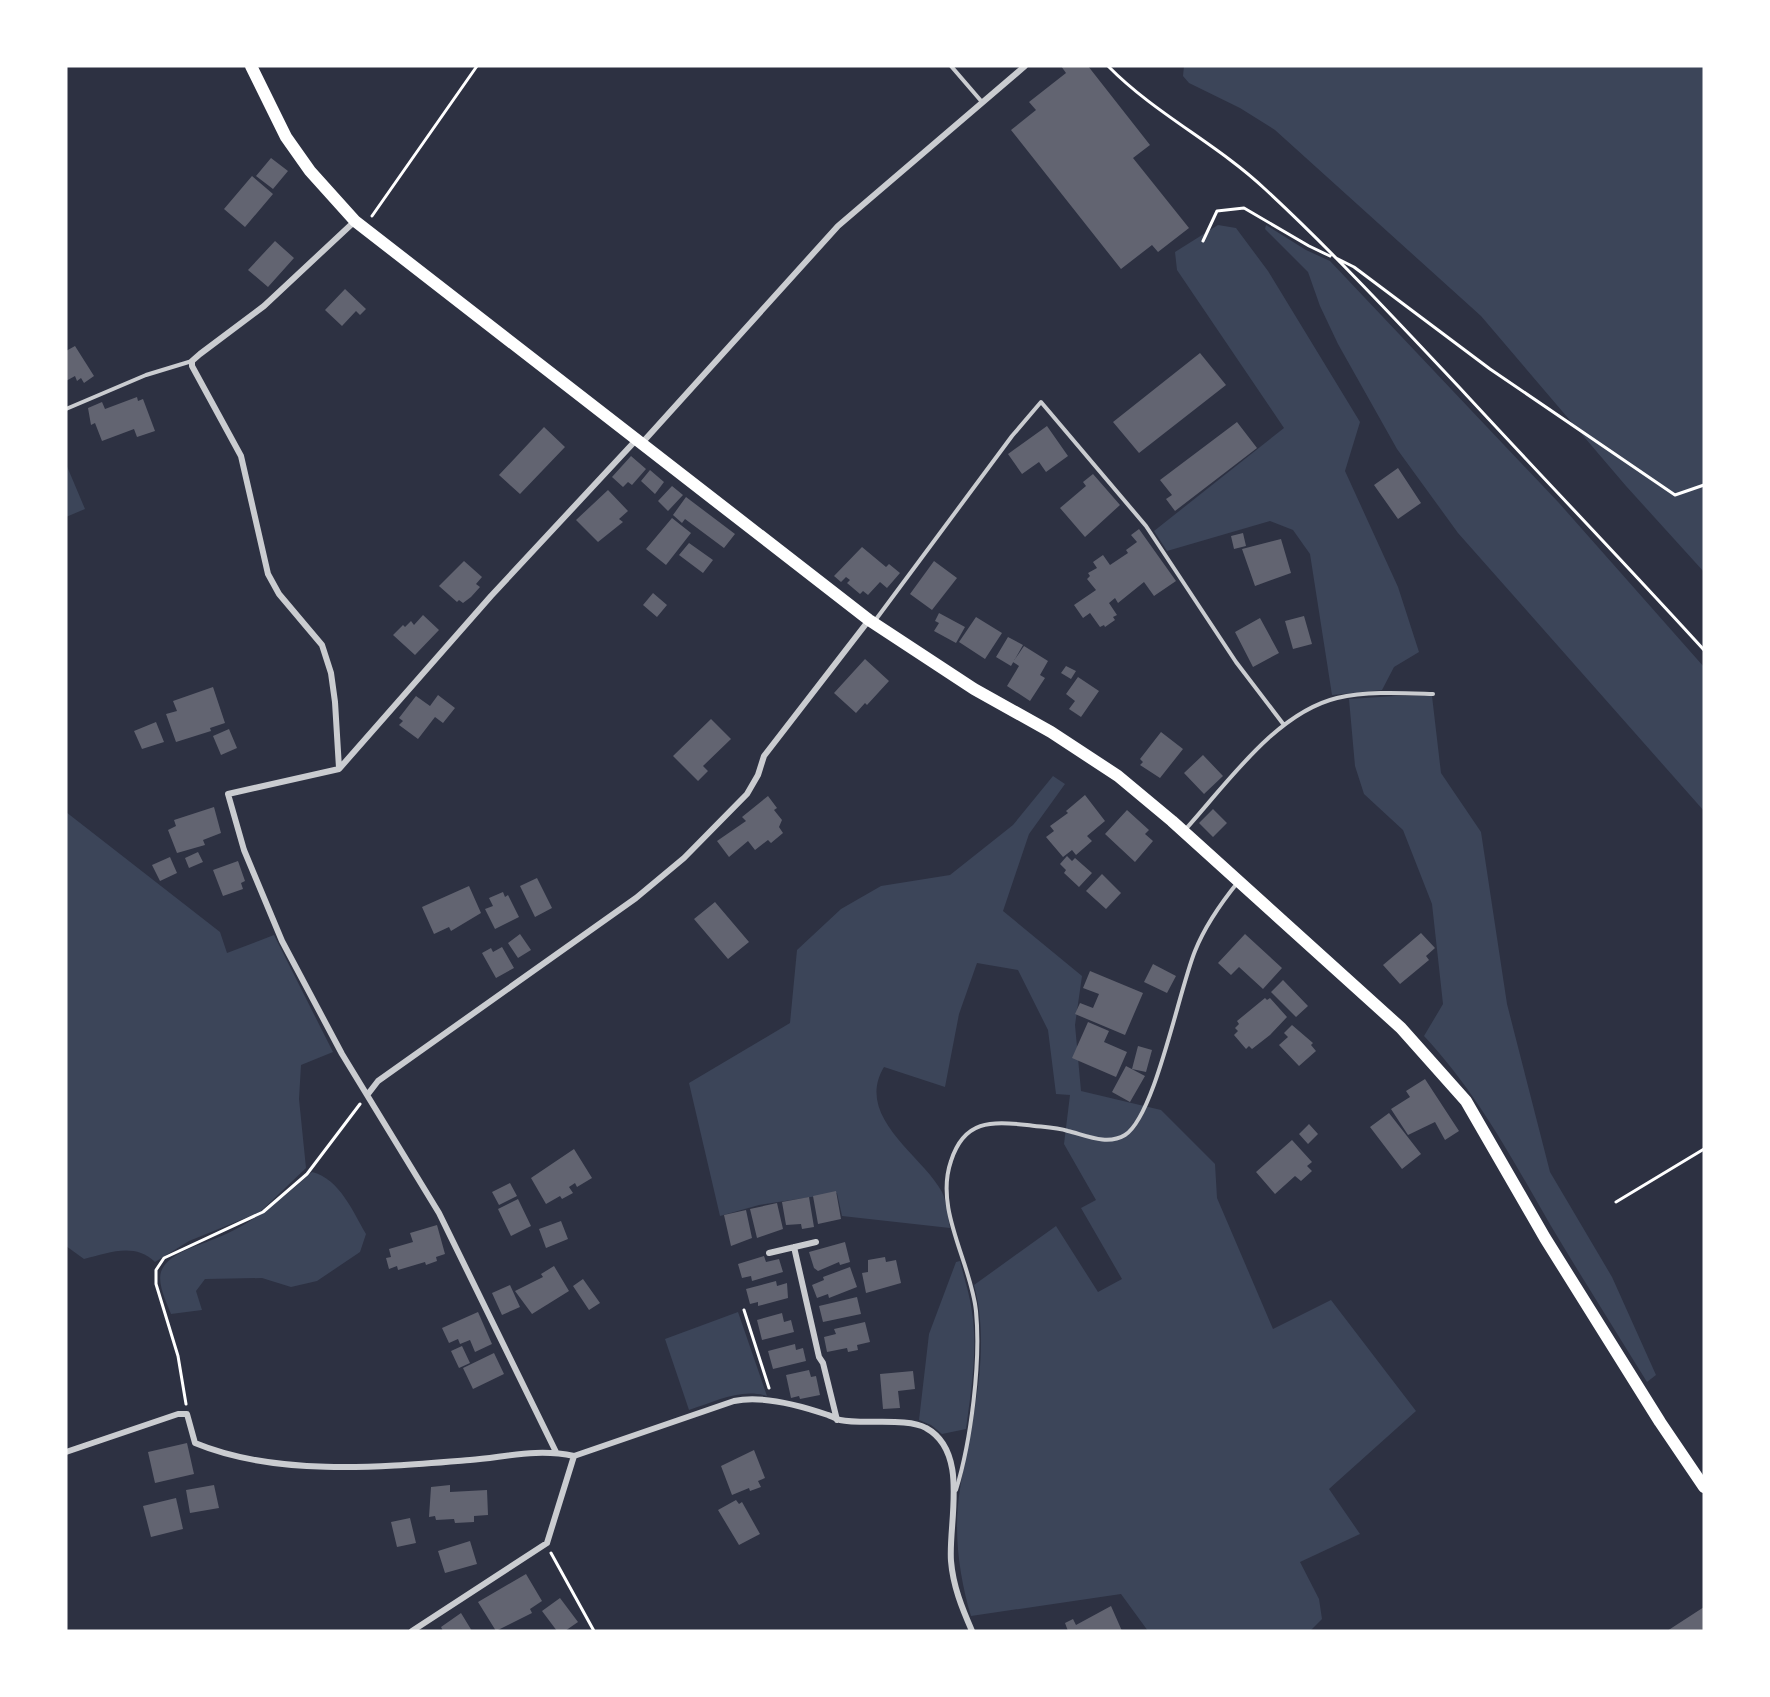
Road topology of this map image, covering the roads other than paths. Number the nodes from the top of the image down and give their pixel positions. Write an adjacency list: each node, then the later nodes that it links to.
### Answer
1 (251, 66): 5 (main road)
2 (951, 66): 4 (lane)
3 (1025, 66): 4 (street)
4 (982, 103): 8 (street)
5 (359, 224): 6 (street); 8 (main road)
6 (192, 361): 7 (lane); 12 (street)
7 (66, 409)
8 (640, 441): 9 (main road); 12 (street)
9 (871, 621): 11 (lane); 13 (main road); 15 (street)
10 (1433, 694): 11 (lane)
11 (1284, 725): 13 (lane)
12 (339, 769): 15 (street)
13 (1184, 831): 14 (main road)
14 (1238, 882): 23 (main road); 24 (lane)
15 (368, 1094): 21 (street)
16 (816, 1242): 17 (street)
17 (794, 1247): 18 (street); 19 (street)
18 (769, 1253)
19 (837, 1420): 22 (street); 24 (street)
20 (66, 1452): 21 (street)
21 (556, 1452): 22 (street)
22 (574, 1456): 25 (street)
23 (1704, 1487)
24 (954, 1493): 26 (street)
25 (412, 1631)
26 (972, 1631)

